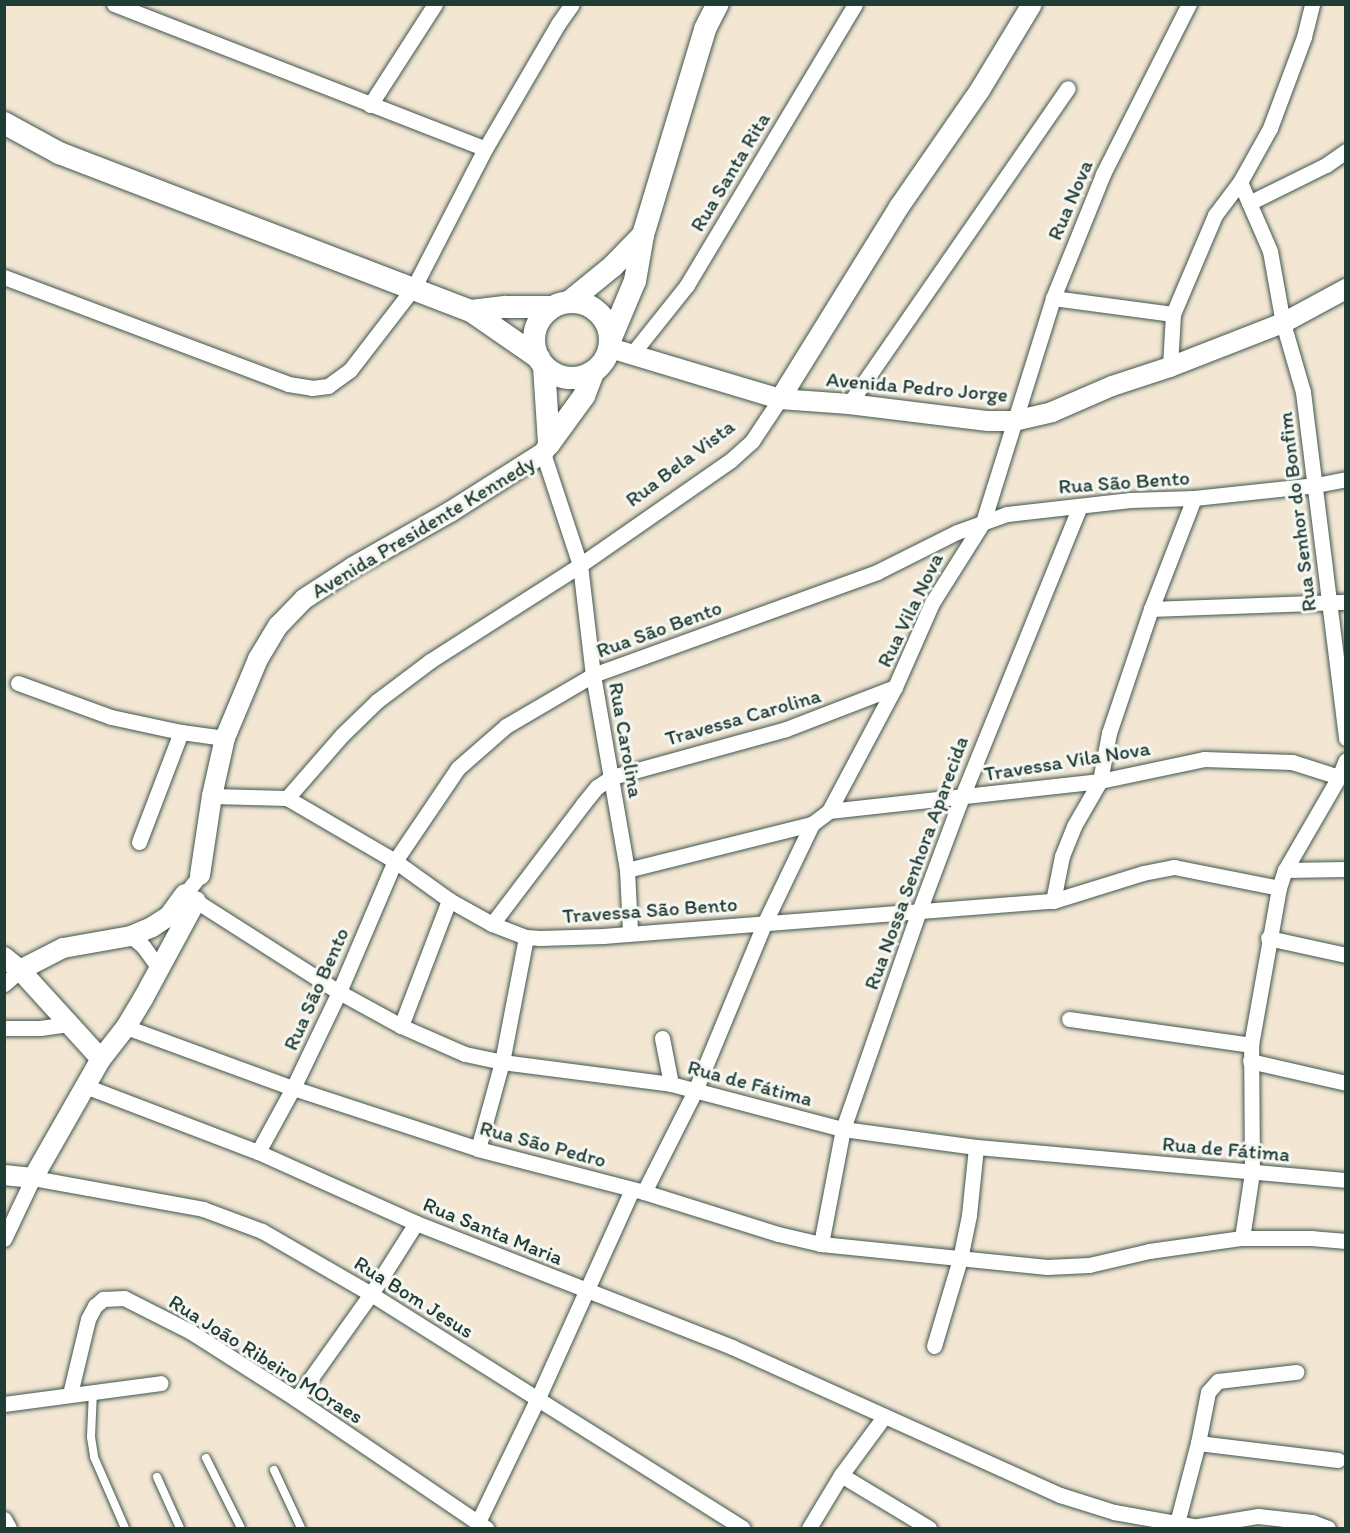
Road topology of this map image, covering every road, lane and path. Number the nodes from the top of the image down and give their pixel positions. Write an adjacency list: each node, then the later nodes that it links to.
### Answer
1 (114, 4): 10 (street)
2 (572, 4): 12 (street)
3 (718, 4): 16 (main road, Avenida Presidente Kennedy)
4 (855, 4): 26 (street, Rua Santa Rita)
5 (1189, 4): 20 (street, Rua Nova)
6 (1312, 4): 14 (street)
7 (430, 6): 10 (street)
8 (1026, 7): 30 (street, Rua Bela Vista)
9 (1068, 88): 31 (street)
10 (370, 105): 12 (street)
11 (4, 123): 18 (main road)
12 (485, 149): 18 (street)
13 (1346, 151): 15 (street)
14 (1240, 182): 15 (street, Rua Senhor do Bonfim); 23 (street)
15 (1249, 203): 24 (street, Rua Senhor do Bonfim)
16 (643, 236): 21 (main road, Avenida Presidente Kennedy); 25 (main road, Avenida Presidente Kennedy)
17 (4, 278): 18 (street)
18 (414, 287): 22 (main road)
19 (1346, 289): 24 (street, Avenida Pedro Jorge)
20 (1053, 298): 23 (street); 32 (street, Rua Nova)
21 (560, 304): 22 (main road); 25 (main road); 27 (main road, Avenida Presidente Kennedy)
22 (471, 311): 27 (main road)
23 (1173, 314): 28 (street)
24 (1283, 323): 28 (street, Avenida Pedro Jorge); 35 (street, Rua Senhor do Bonfim)
25 (610, 343): 26 (street, Avenida Pedro Jorge); 29 (main road, Avenida Presidente Kennedy)
26 (632, 354): 30 (street, Avenida Pedro Jorge)
27 (542, 362): 29 (main road); 33 (main road, Avenida Presidente Kennedy)
28 (1170, 367): 32 (street, Avenida Pedro Jorge)
29 (593, 372): 33 (main road, Avenida Presidente Kennedy)
30 (780, 399): 31 (street, Avenida Pedro Jorge); 39 (street, Rua Bela Vista)
31 (849, 404): 32 (street, Avenida Pedro Jorge)
32 (1014, 421): 38 (street, Rua Vila Nova)
33 (546, 449): 39 (street, Rua Carolina); 47 (street, Avenida Presidente Kennedy)
34 (1346, 479): 35 (street, Rua São Bento)
35 (1316, 485): 36 (street, Rua São Bento); 41 (street, Rua Senhor do Bonfim)
36 (1194, 498): 37 (street, Rua São Bento); 42 (street)
37 (1080, 506): 38 (street, Rua São Bento); 55 (street, Rua Nossa Senhora Aparecida)
38 (983, 522): 43 (street, Rua São Bento); 45 (street, Rua Vila Nova)
39 (580, 565): 43 (street, Rua Carolina); 54 (street, Rua Bela Vista)
40 (1346, 602): 41 (street)
41 (1329, 605): 42 (street); 48 (street, Rua Senhor do Bonfim)
42 (1151, 609): 52 (street)
43 (593, 675): 50 (street, Rua Carolina); 59 (street, Rua São Bento)
44 (18, 683): 46 (street)
45 (895, 687): 50 (street, Travessa Carolina); 56 (street, Rua Vila Nova)
46 (181, 732): 47 (street); 58 (street)
47 (225, 738): 53 (street, Avenida Presidente Kennedy)
48 (1346, 738)
49 (1346, 760): 51 (street)
50 (612, 777): 61 (street, Rua Carolina); 70 (street, Travessa Carolina)
51 (1340, 777): 52 (street, Travessa Vila Nova); 62 (street)
52 (1100, 781): 55 (street, Travessa Vila Nova); 67 (street)
53 (212, 796): 54 (street); 63 (street, Avenida Presidente Kennedy)
54 (287, 798): 59 (street, Travessa São Bento)
55 (961, 799): 56 (street, Travessa Vila Nova); 68 (street, Rua Nossa Senhora Aparecida)
56 (829, 812): 57 (street, Travessa Vila Nova)
57 (812, 824): 61 (street, Travessa Vila Nova); 69 (street)
58 (140, 843)
59 (394, 861): 66 (street, Travessa São Bento); 79 (street, Rua São Bento)
60 (1346, 869): 62 (street)
61 (627, 870): 71 (street, Rua Carolina)
62 (1285, 870): 64 (street)
63 (200, 875): 65 (street, Avenida Presidente Kennedy)
64 (1279, 888): 67 (street, Travessa São Bento); 74 (street)
65 (190, 898): 72 (street); 77 (street); 79 (street, Rua de Fátima)
66 (449, 900): 70 (street, Travessa São Bento); 82 (street)
67 (1053, 901): 68 (street, Travessa São Bento)
68 (918, 911): 69 (street, Travessa São Bento); 94 (street, Rua Nossa Senhora Aparecida)
69 (765, 922): 71 (street, Travessa São Bento); 93 (street)
70 (492, 924): 73 (street, Travessa São Bento)
71 (630, 932): 73 (street, Travessa São Bento)
72 (131, 936): 76 (street); 77 (street)
73 (526, 937): 88 (street)
74 (1268, 938): 75 (street); 86 (street)
75 (1346, 955)
76 (12, 964): 78 (street); 81 (street)
77 (159, 968): 83 (street)
78 (4, 984)
79 (339, 992): 82 (street, Rua de Fátima); 92 (street, Rua São Bento)
80 (1068, 1020): 86 (street)
81 (69, 1024): 84 (street); 87 (street)
82 (401, 1026): 88 (street, Rua de Fátima)
83 (126, 1027): 87 (street); 92 (street, Rua São Pedro)
84 (4, 1028)
85 (662, 1038): 90 (street)
86 (1250, 1053): 89 (street); 98 (street)
87 (101, 1059): 91 (street)
88 (502, 1062): 90 (street, Rua de Fátima); 96 (street)
89 (1346, 1083)
90 (671, 1084): 93 (street, Rua de Fátima)
91 (85, 1086): 97 (street, Rua Santa Maria); 100 (street)
92 (293, 1088): 96 (street, Rua São Pedro); 97 (street, Rua São Bento)
93 (695, 1091): 94 (street, Rua de Fátima); 102 (street)
94 (843, 1130): 95 (street, Rua de Fátima); 107 (street, Rua Nossa Senhora Aparecida)
95 (976, 1147): 98 (street, Rua de Fátima); 108 (street)
96 (478, 1149): 102 (street, Rua São Pedro)
97 (258, 1152): 103 (street, Rua Santa Maria)
98 (1252, 1173): 101 (street, Rua de Fátima); 104 (street)
99 (4, 1174): 100 (street)
100 (33, 1178): 105 (street); 110 (street, Rua Bom Jesus)
101 (1346, 1180)
102 (638, 1191): 107 (street, Rua São Pedro); 109 (street)
103 (416, 1223): 109 (street, Rua Santa Maria); 110 (street)
104 (1242, 1238): 106 (street, Rua São Pedro); 108 (street, Rua São Pedro)
105 (4, 1239)
106 (1346, 1241)
107 (821, 1244): 108 (street, Rua São Pedro)
108 (960, 1259): 111 (street)
109 (588, 1291): 117 (street); 119 (street, Rua Santa Maria)
110 (371, 1294): 116 (street); 117 (street, Rua Bom Jesus)
111 (934, 1346)
112 (1296, 1372): 120 (street)
113 (160, 1383): 114 (street)
114 (93, 1391): 115 (street); 131 (lane)
115 (70, 1394): 116 (street, Rua João Ribeiro MOraes); 118 (street)
116 (296, 1399): 128 (street, Rua João Ribeiro MOraes)
117 (537, 1400): 128 (street); 135 (street, Rua Bom Jesus)
118 (4, 1404)
119 (883, 1418): 124 (street); 127 (street, Rua Santa Maria)
120 (1198, 1443): 122 (street); 127 (street)
121 (206, 1458): 133 (lane)
122 (1338, 1460)
123 (274, 1470): 134 (lane)
124 (841, 1475): 136 (street); 137 (street)
125 (157, 1477): 132 (lane)
126 (4, 1519): 130 (street)
127 (1177, 1522): 129 (street, Rua Santa Maria)
128 (482, 1526)
129 (1201, 1527): 138 (street)
130 (9, 1528)
131 (125, 1528)
132 (180, 1528)
133 (241, 1528)
134 (301, 1528)
135 (742, 1528)
136 (809, 1528)
137 (929, 1528)
138 (1328, 1528)

